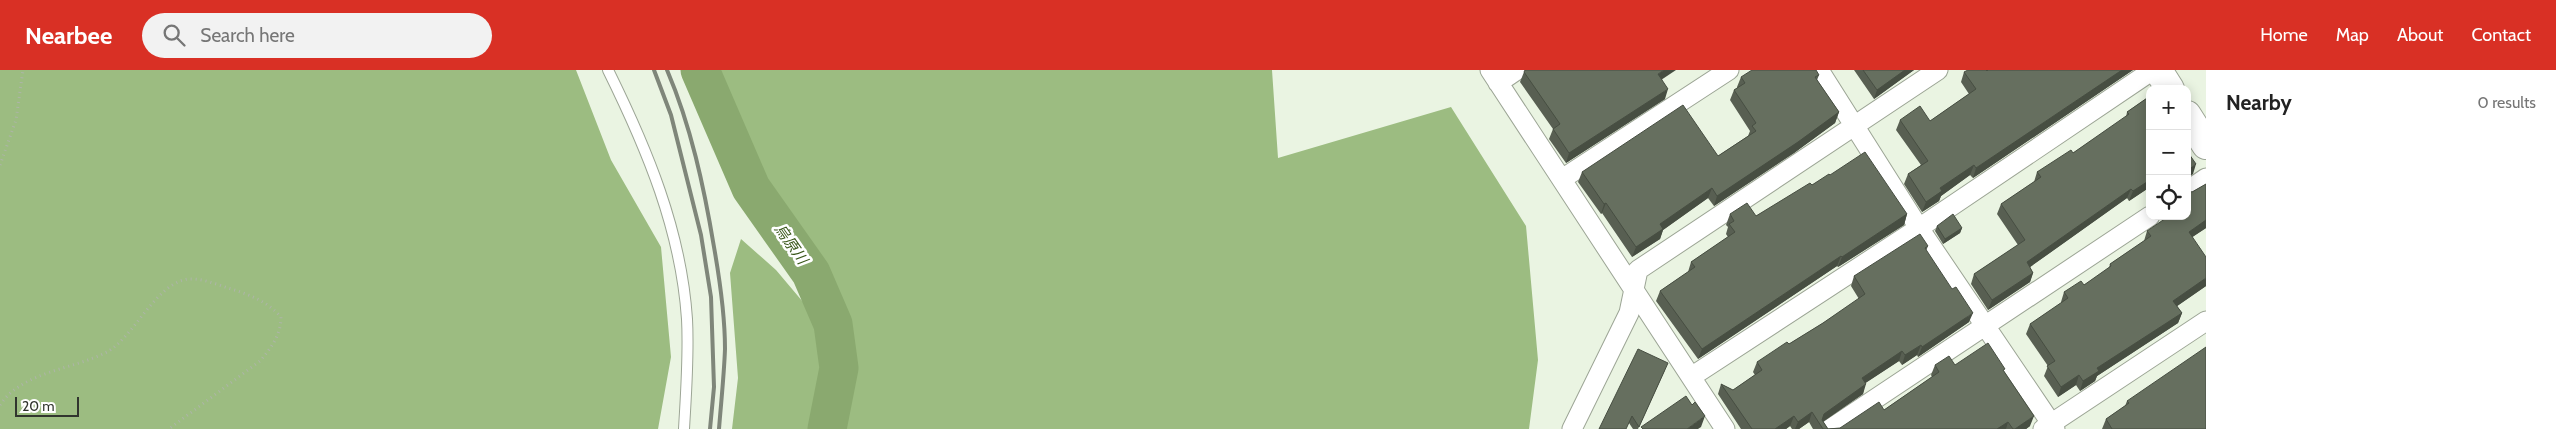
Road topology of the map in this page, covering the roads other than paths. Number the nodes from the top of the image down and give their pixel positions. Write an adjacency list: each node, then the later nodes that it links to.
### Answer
1 (608, 70): 24 (lane)
2 (1517, 70): 8 (street)
3 (1728, 70): 14 (street)
4 (1819, 70): 11 (street)
5 (1938, 70): 11 (street)
6 (2153, 70): 17 (street)
7 (2158, 70): 9 (street)
8 (1494, 76): 14 (street)
9 (2167, 85)
10 (2191, 121): 12 (street)
11 (1854, 126): 17 (street); 18 (street)
12 (2206, 144)
13 (2206, 178): 15 (street)
14 (1562, 179): 18 (street)
15 (2191, 188)
16 (2146, 219): 20 (street)
17 (1919, 228): 20 (street); 21 (street)
18 (1633, 289): 21 (street); 25 (street)
19 (2206, 321): 23 (street)
20 (1986, 326): 23 (street); 26 (street)
21 (1691, 377): 22 (street)
22 (1718, 426)
23 (2050, 427)
24 (684, 429)
25 (1572, 429)
26 (1830, 429)

